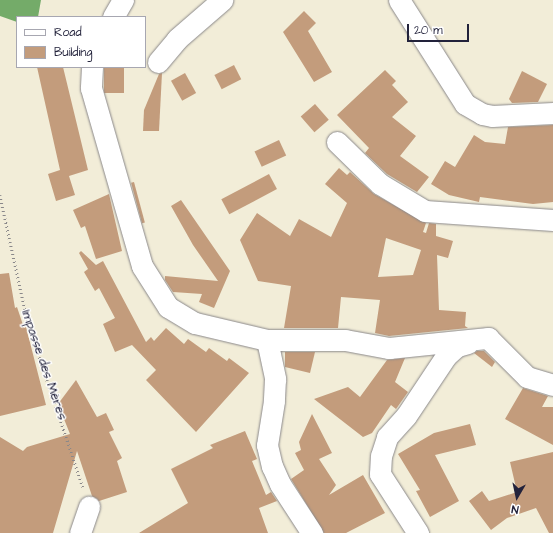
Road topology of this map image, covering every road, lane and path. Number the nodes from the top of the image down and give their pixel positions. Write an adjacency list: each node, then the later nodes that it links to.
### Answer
1 (123, 0): 4 (street)
2 (222, 0): 5 (street)
3 (398, 0): 7 (street)
4 (114, 16)
5 (158, 62)
6 (92, 68): 12 (street)
7 (553, 113)
8 (337, 142): 10 (street)
9 (0, 195): 14 (path, Impasse des Mères)
10 (553, 220)
11 (488, 338): 12 (street); 13 (street); 17 (street)
12 (267, 340): 16 (street)
13 (553, 385)
14 (89, 507): 15 (street)
15 (80, 533)
16 (312, 533)
17 (418, 533)

